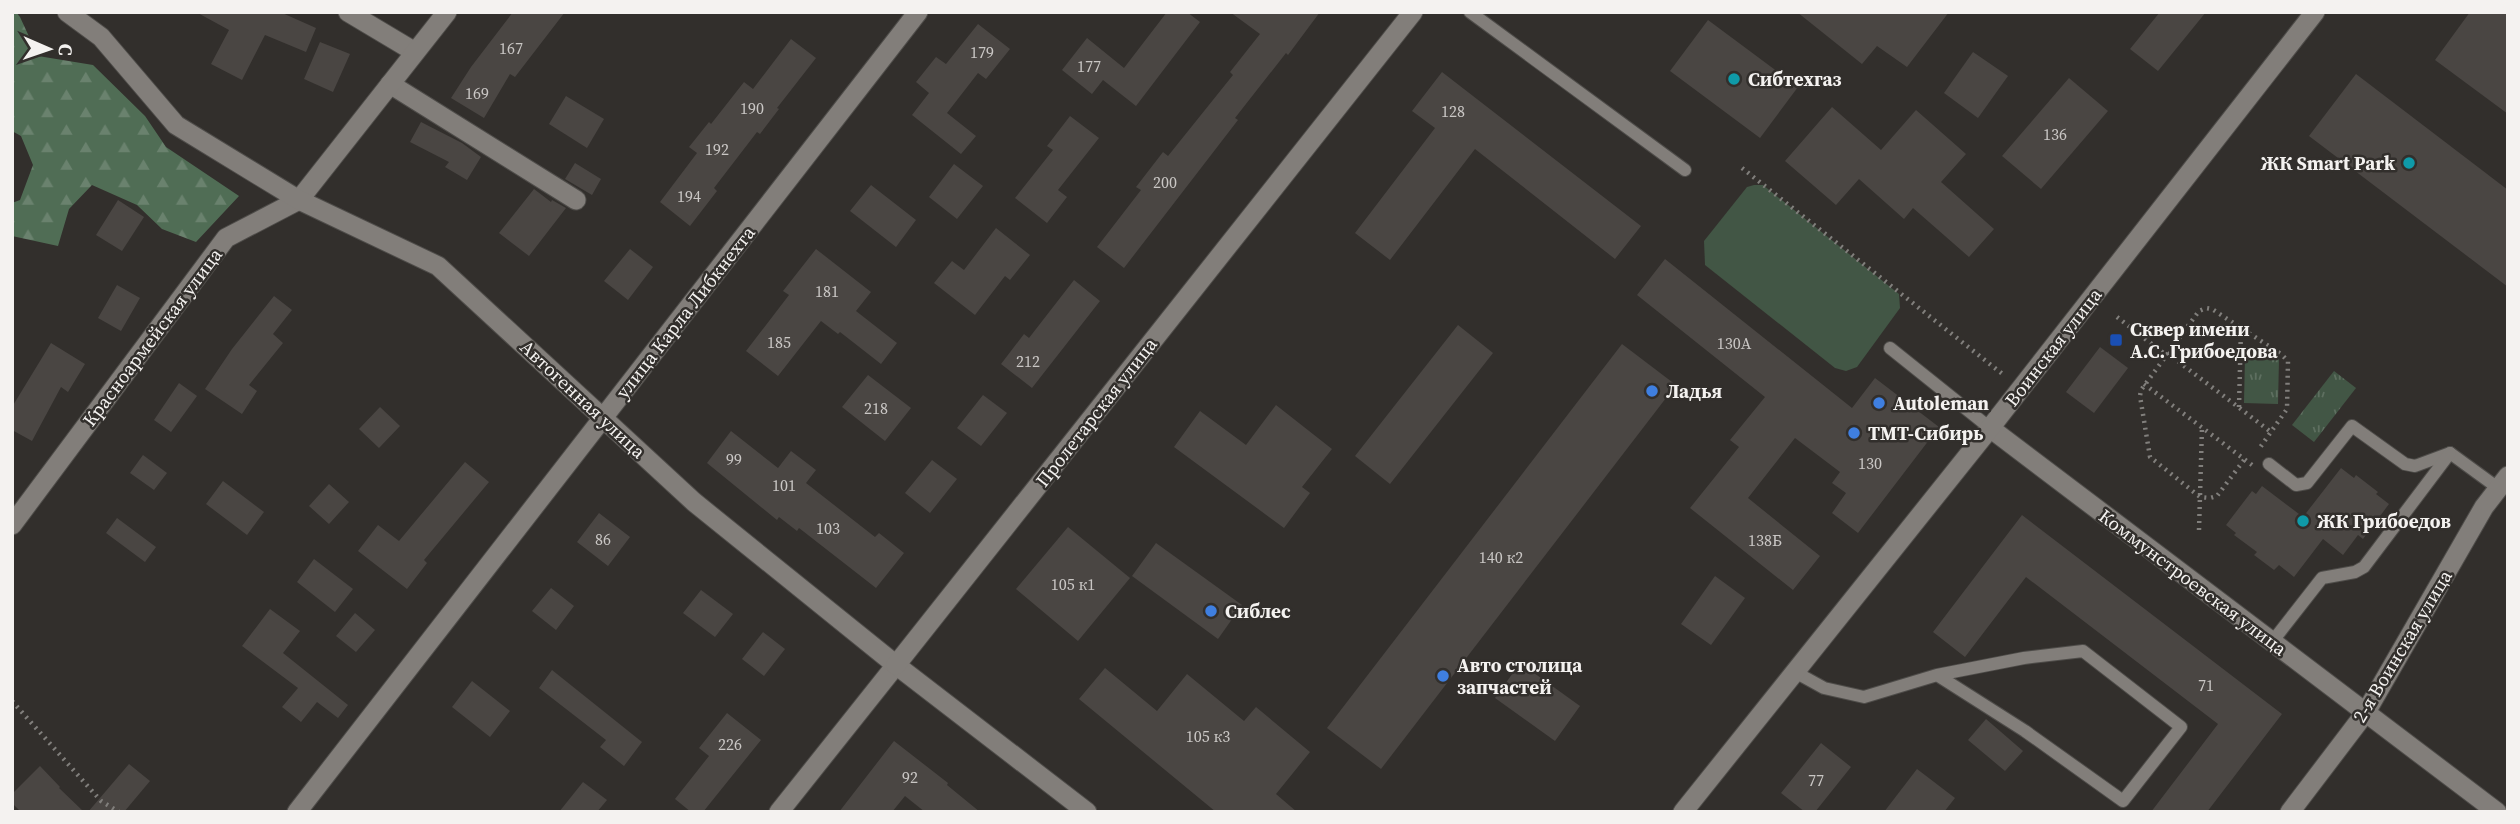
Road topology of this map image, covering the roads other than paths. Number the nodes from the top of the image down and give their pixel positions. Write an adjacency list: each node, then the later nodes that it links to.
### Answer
1 (67, 12): 11 (street, Автогенная улица)
2 (348, 12): 8 (street)
3 (447, 12): 8 (street, Красноармейская улица)
4 (918, 12): 14 (street, улица Карла Либкнехта)
5 (1413, 12): 21 (street, Пролетарская улица)
6 (1470, 12): 10 (lane)
7 (2315, 12): 15 (street, Воинская улица)
8 (415, 52): 9 (street, Красноармейская улица)
9 (390, 84): 11 (street, Красноармейская улица); 12 (street)
10 (1685, 170)
11 (299, 200): 14 (street, Автогенная улица); 19 (street, Красноармейская улица)
12 (576, 200)
13 (1890, 348): 15 (lane, Коммунстроевская улица)
14 (602, 418): 21 (street, Автогенная улица); 25 (street, улица Карла Либкнехта)
15 (1990, 428): 20 (street, Коммунстроевская улица); 22 (street, Воинская улица)
16 (2450, 453): 17 (lane); 18 (lane); 20 (lane)
17 (2269, 464)
18 (2503, 482): 24 (street, 2-я Воинская улица)
19 (12, 525)
20 (2272, 642): 24 (street, Коммунстроевская улица)
21 (896, 665): 26 (street, Пролетарская улица); 27 (street, Автогенная улица)
22 (1795, 672): 23 (lane); 28 (street, Воинская улица)
23 (1937, 675): 23 (lane)
24 (2366, 712): 29 (street, 2-я Воинская улица); 30 (street, Коммунстроевская улица)
25 (297, 812)
26 (779, 812)
27 (1087, 812)
28 (1683, 812)
29 (2291, 812)
30 (2497, 812)

